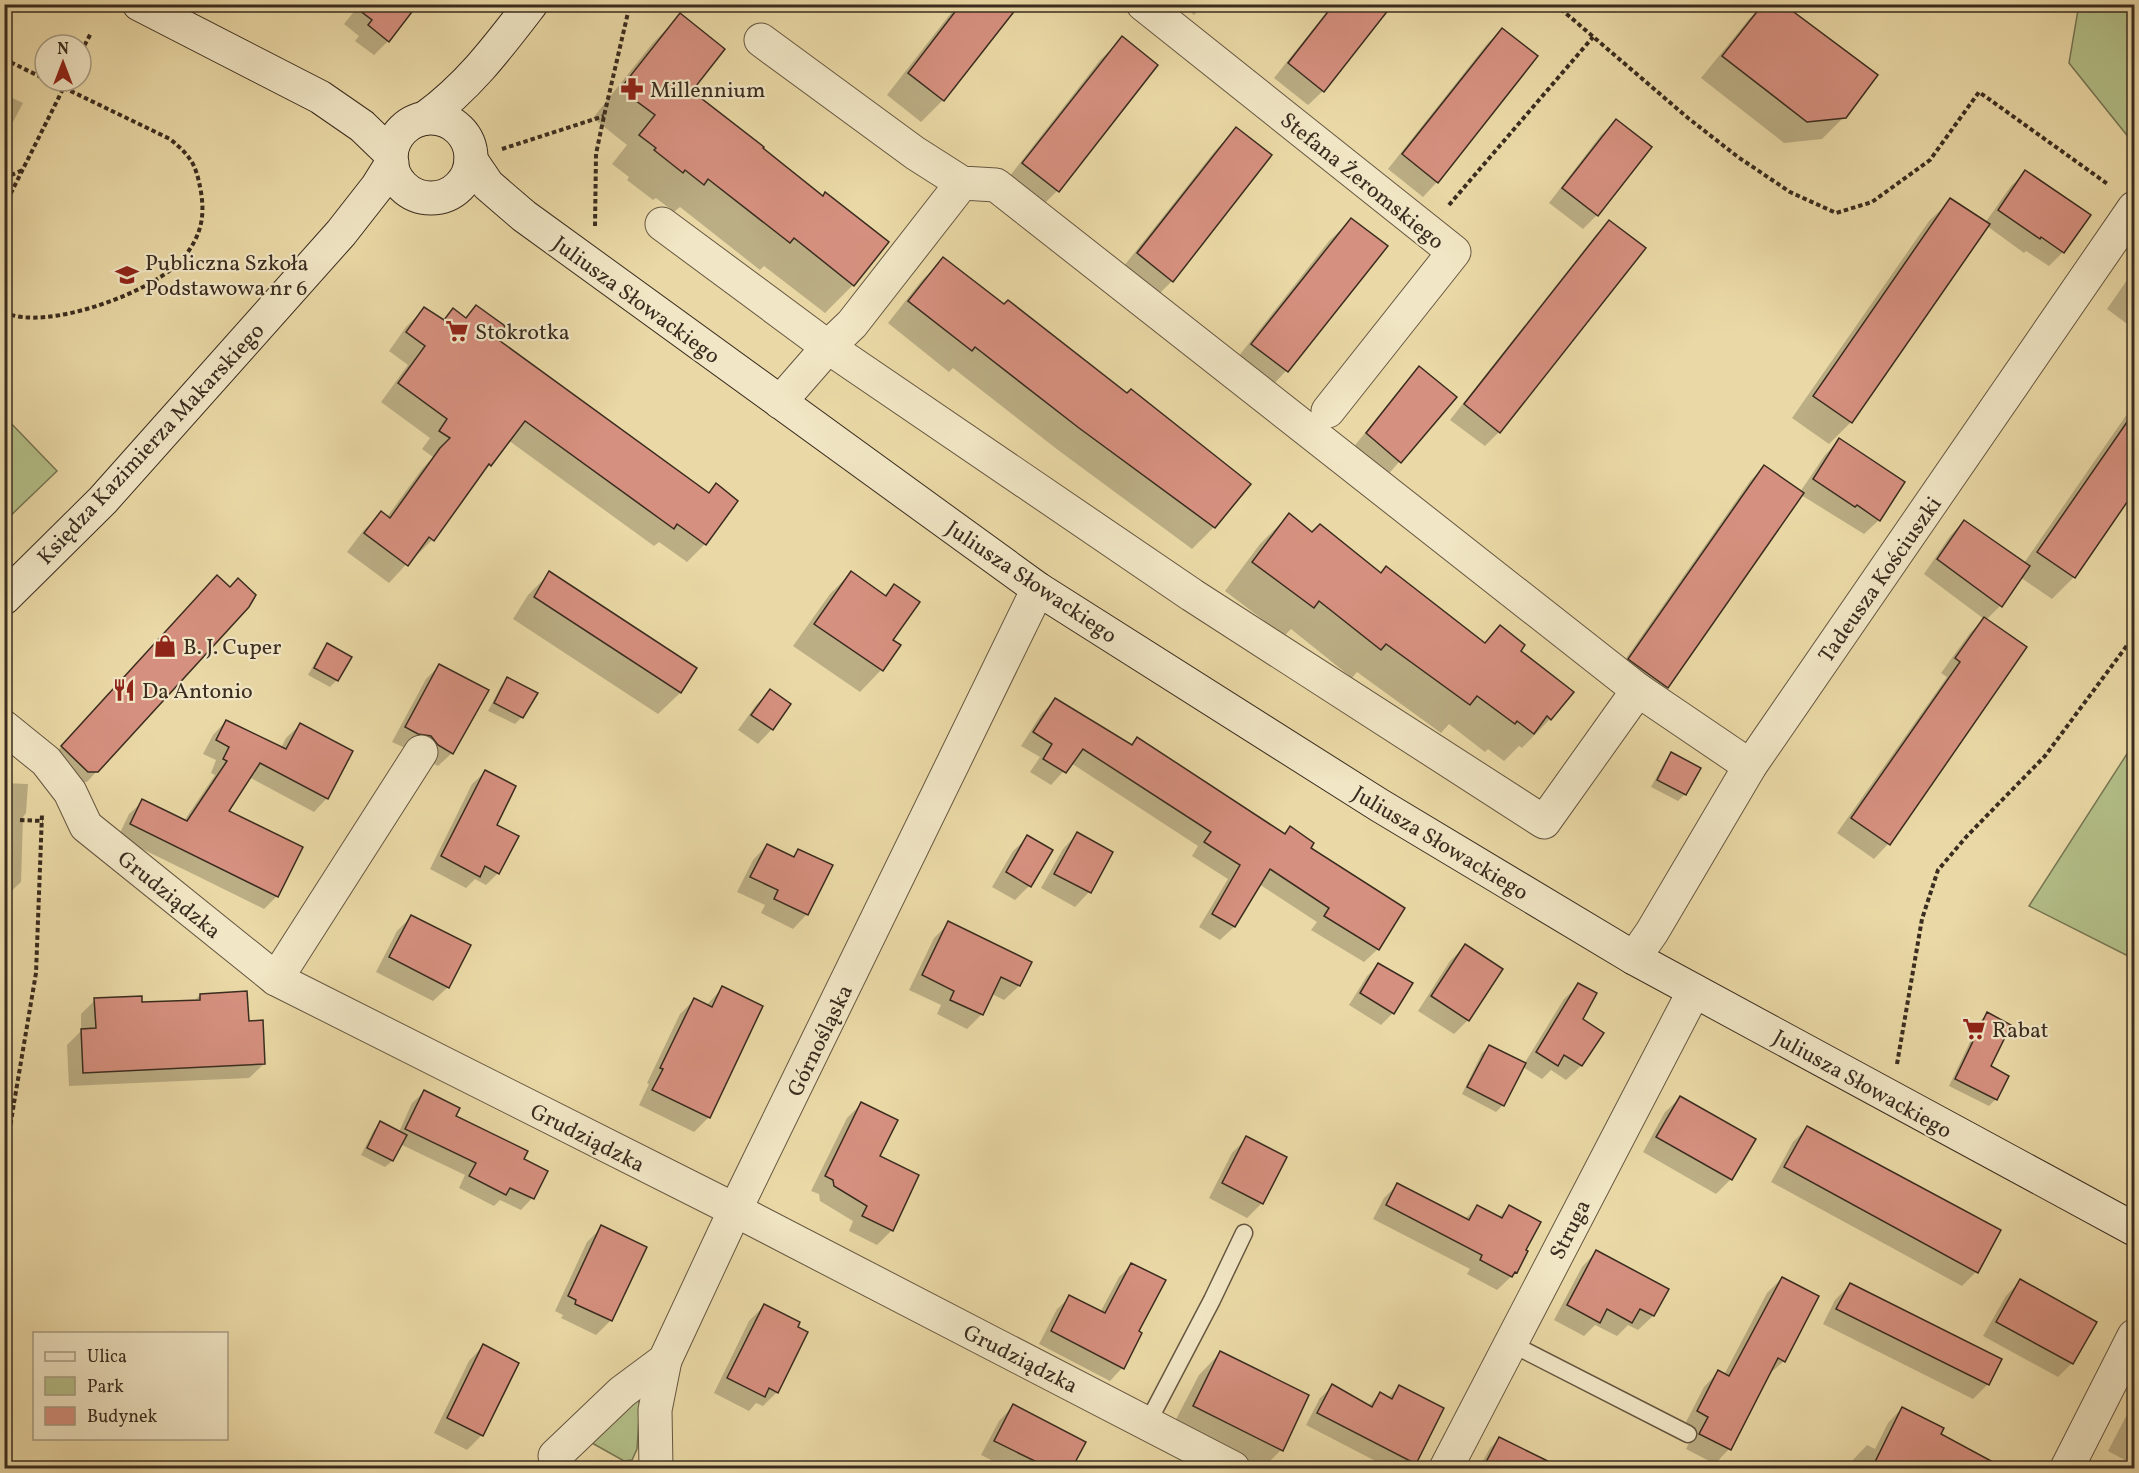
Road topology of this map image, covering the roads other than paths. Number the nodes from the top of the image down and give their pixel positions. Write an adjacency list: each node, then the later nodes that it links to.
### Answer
1 (139, 4): 6 (street)
2 (531, 4): 5 (street)
3 (1143, 4): 19 (street, Stefana Żeromskiego)
4 (761, 40): 10 (street)
5 (486, 62): 7 (street); 8 (street)
6 (320, 97): 7 (street); 9 (street)
7 (417, 121): 8 (street); 9 (street)
8 (477, 150): 12 (street); 14 (street, Juliusza Słowackiego)
9 (392, 158): 11 (street); 16 (street, Księdza Kazimierza Makarskiego)
10 (962, 183): 17 (street); 22 (street)
11 (411, 192): 12 (street); 16 (street, Księdza Kazimierza Makarskiego)
12 (451, 192): 14 (street, Juliusza Słowackiego)
13 (2125, 199): 25 (street, Tadeusza Kościuszki)
14 (524, 216): 18 (street, Juliusza Słowackiego)
15 (662, 224): 17 (street)
16 (341, 233): 21 (street, Księdza Kazimierza Makarskiego)
17 (828, 347): 18 (street); 22 (street)
18 (780, 402): 20 (street, Juliusza Słowackiego)
19 (1328, 411)
20 (1038, 589): 26 (street, Juliusza Słowackiego); 29 (street, Górnośląska)
21 (4, 598)
22 (1638, 690): 25 (street)
23 (4, 726): 27 (street, Grudziądzka)
24 (421, 752): 27 (street)
25 (1750, 766): 26 (street, Tadeusza Kościuszki)
26 (1634, 957): 28 (street, Juliusza Słowackiego)
27 (276, 979): 29 (street, Grudziądzka)
28 (1694, 991): 30 (street, Juliusza Słowackiego); 33 (street, Struga)
29 (735, 1210): 34 (street, Górnośląska); 35 (street, Grudziądzka)
30 (2134, 1229)
31 (1244, 1233): 35 (lane)
32 (2134, 1336): 41 (street)
33 (1510, 1343): 36 (lane); 40 (street, Struga)
34 (665, 1360): 37 (street, Górnośląska); 38 (street)
35 (1147, 1424): 39 (street, Grudziądzka)
36 (1688, 1434)
37 (560, 1464)
38 (656, 1468)
39 (1233, 1468)
40 (1446, 1468)
41 (2067, 1468)

